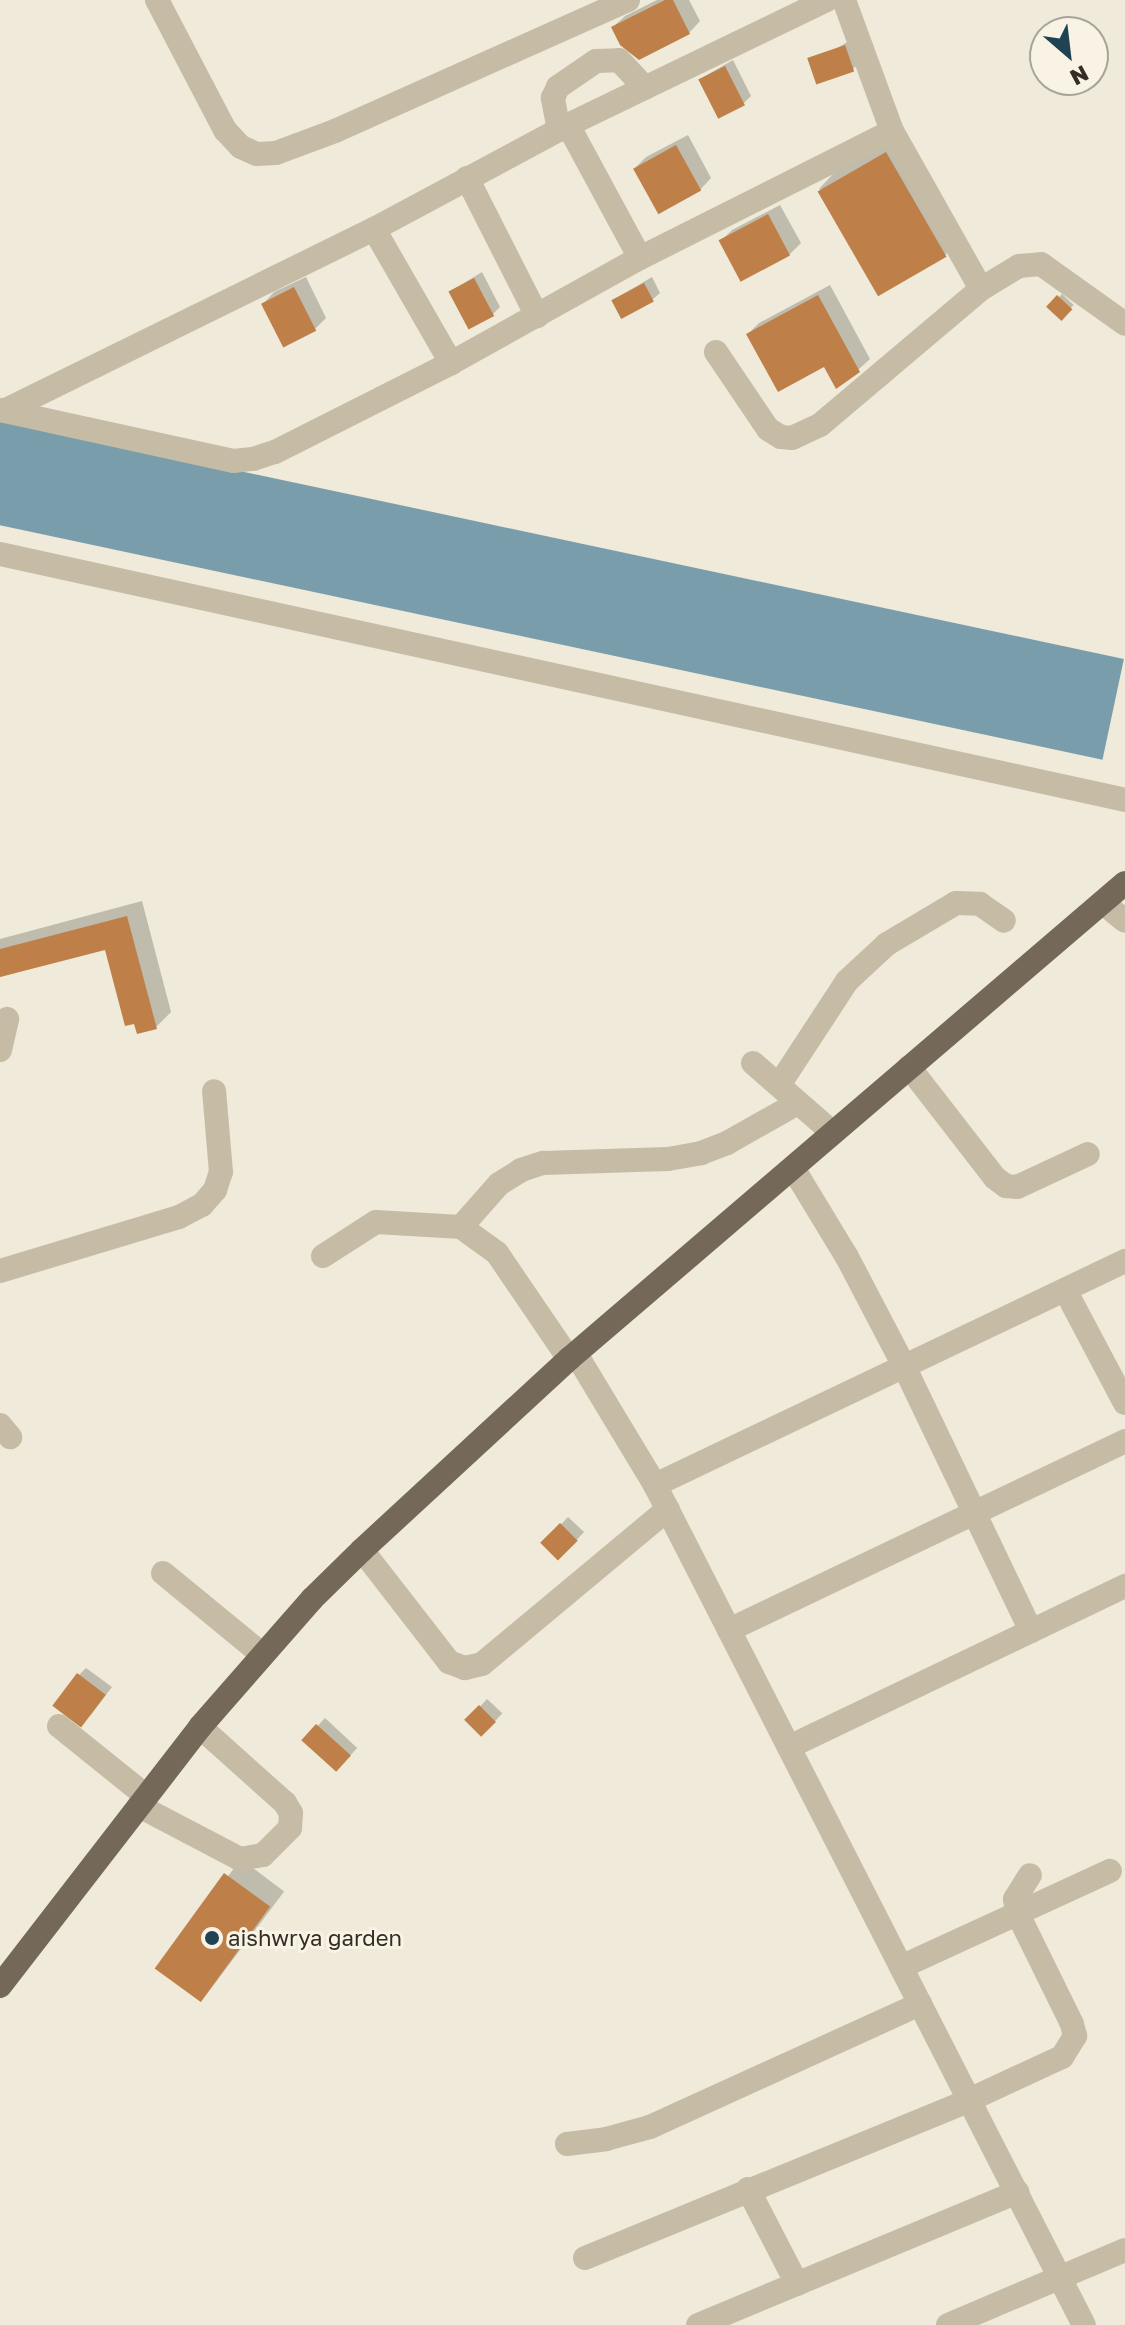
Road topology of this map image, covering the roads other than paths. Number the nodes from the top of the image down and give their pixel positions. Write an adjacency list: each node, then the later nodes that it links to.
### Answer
1 (157, 0): 2 (street)
2 (628, 0)
3 (827, 0): 5 (street)
4 (844, 0): 7 (street)
5 (645, 88): 6 (street); 6 (street)
6 (564, 127): 8 (street); 10 (street)
7 (892, 131): 10 (street); 11 (street)
8 (467, 178): 9 (street); 12 (street)
9 (374, 229): 15 (street); 16 (street)
10 (640, 258): 12 (street)
11 (981, 289): 13 (street); 14 (street)
12 (537, 316): 15 (street)
13 (1125, 324)
14 (716, 352)
15 (451, 363): 16 (street)
16 (2, 411)
17 (0, 554): 18 (street)
18 (1125, 800)
19 (1125, 883): 20 (main road)
20 (1103, 903): 22 (street); 26 (main road)
21 (1004, 921): 27 (street)
22 (1125, 921)
23 (7, 1019): 24 (street)
24 (0, 1050)
25 (753, 1063): 27 (street)
26 (909, 1067): 30 (main road); 31 (street)
27 (779, 1085): 29 (street)
28 (214, 1091): 36 (street)
29 (796, 1104): 30 (street); 33 (street)
30 (833, 1133): 32 (main road)
31 (1088, 1154)
32 (793, 1168): 38 (main road); 39 (street)
33 (461, 1227): 34 (street); 38 (street)
34 (323, 1256)
35 (1125, 1261): 39 (street)
36 (0, 1271)
37 (1072, 1303): 40 (street)
38 (572, 1356): 42 (street); 45 (main road)
39 (904, 1366): 42 (street); 44 (street)
40 (1125, 1403)
41 (1125, 1441): 44 (street)
42 (655, 1485): 43 (street)
43 (668, 1509): 45 (street); 48 (street)
44 (971, 1511): 48 (street); 49 (street)
45 (362, 1550): 50 (main road)
46 (163, 1573): 50 (street)
47 (1125, 1586): 49 (street)
48 (729, 1630): 53 (street)
49 (1031, 1631): 53 (street)
50 (263, 1655): 52 (main road)
51 (59, 1726): 54 (street)
52 (200, 1727): 54 (main road); 54 (street)
53 (789, 1747): 58 (street)
54 (142, 1801): 59 (main road)
55 (1110, 1871): 57 (street)
56 (1030, 1875): 57 (street)
57 (1017, 1912): 58 (street); 61 (street)
58 (901, 1967): 60 (street)
59 (1, 1981)
60 (920, 2004): 61 (street); 62 (street)
61 (967, 2101): 63 (street); 64 (street)
62 (567, 2144)
63 (748, 2189): 66 (street); 68 (street)
64 (1017, 2192): 67 (street); 68 (street)
65 (1125, 2250): 67 (street)
66 (585, 2258)
67 (1058, 2277): 70 (street); 71 (street)
68 (797, 2284): 69 (street)
69 (698, 2325)
70 (948, 2325)
71 (1084, 2325)

